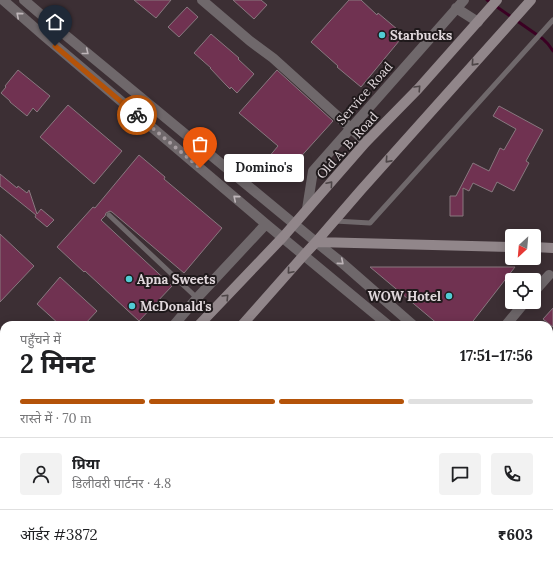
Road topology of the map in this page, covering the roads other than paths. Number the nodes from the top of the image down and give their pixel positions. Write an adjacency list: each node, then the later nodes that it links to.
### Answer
1 (3, 0): 14 (street, one-way to 1)
2 (24, 0): 15 (street, one-way to 15)
3 (202, 0): 9 (street)
4 (531, 0): 13 (main road, one-way to 13)
5 (497, 1): 7 (main road, Old A. B. Road)
6 (460, 4): 7 (street); 9 (street, Service Road)
7 (480, 20): 10 (main road, Old A. B. Road, one-way to 7)
8 (553, 20): 13 (lane)
9 (351, 127): 10 (street); 11 (street, Service Road)
10 (366, 142): 11 (main road, Old A. B. Road, one-way to 10)
11 (307, 209): 15 (main road, Old A. B. Road)
12 (109, 215): 24 (lane)
13 (334, 221): 17 (main road)
14 (266, 224): 16 (street); 24 (street)
15 (295, 224): 16 (main road, Old A. B. Road); 17 (street)
16 (283, 238): 21 (street); 27 (main road, Old A. B. Road, one-way to 16)
17 (316, 242): 18 (main road); 21 (main road); 30 (street, one-way to 30)
18 (505, 247)
19 (541, 247): 20 (main road)
20 (553, 248)
21 (304, 255): 28 (main road, one-way to 28); 29 (street)
22 (549, 275): 23 (street)
23 (541, 284)
24 (197, 298): 26 (street)
25 (520, 309): 31 (street)
26 (177, 321)
27 (203, 321)
28 (246, 321)
29 (383, 321)
30 (408, 321)
31 (509, 321)

